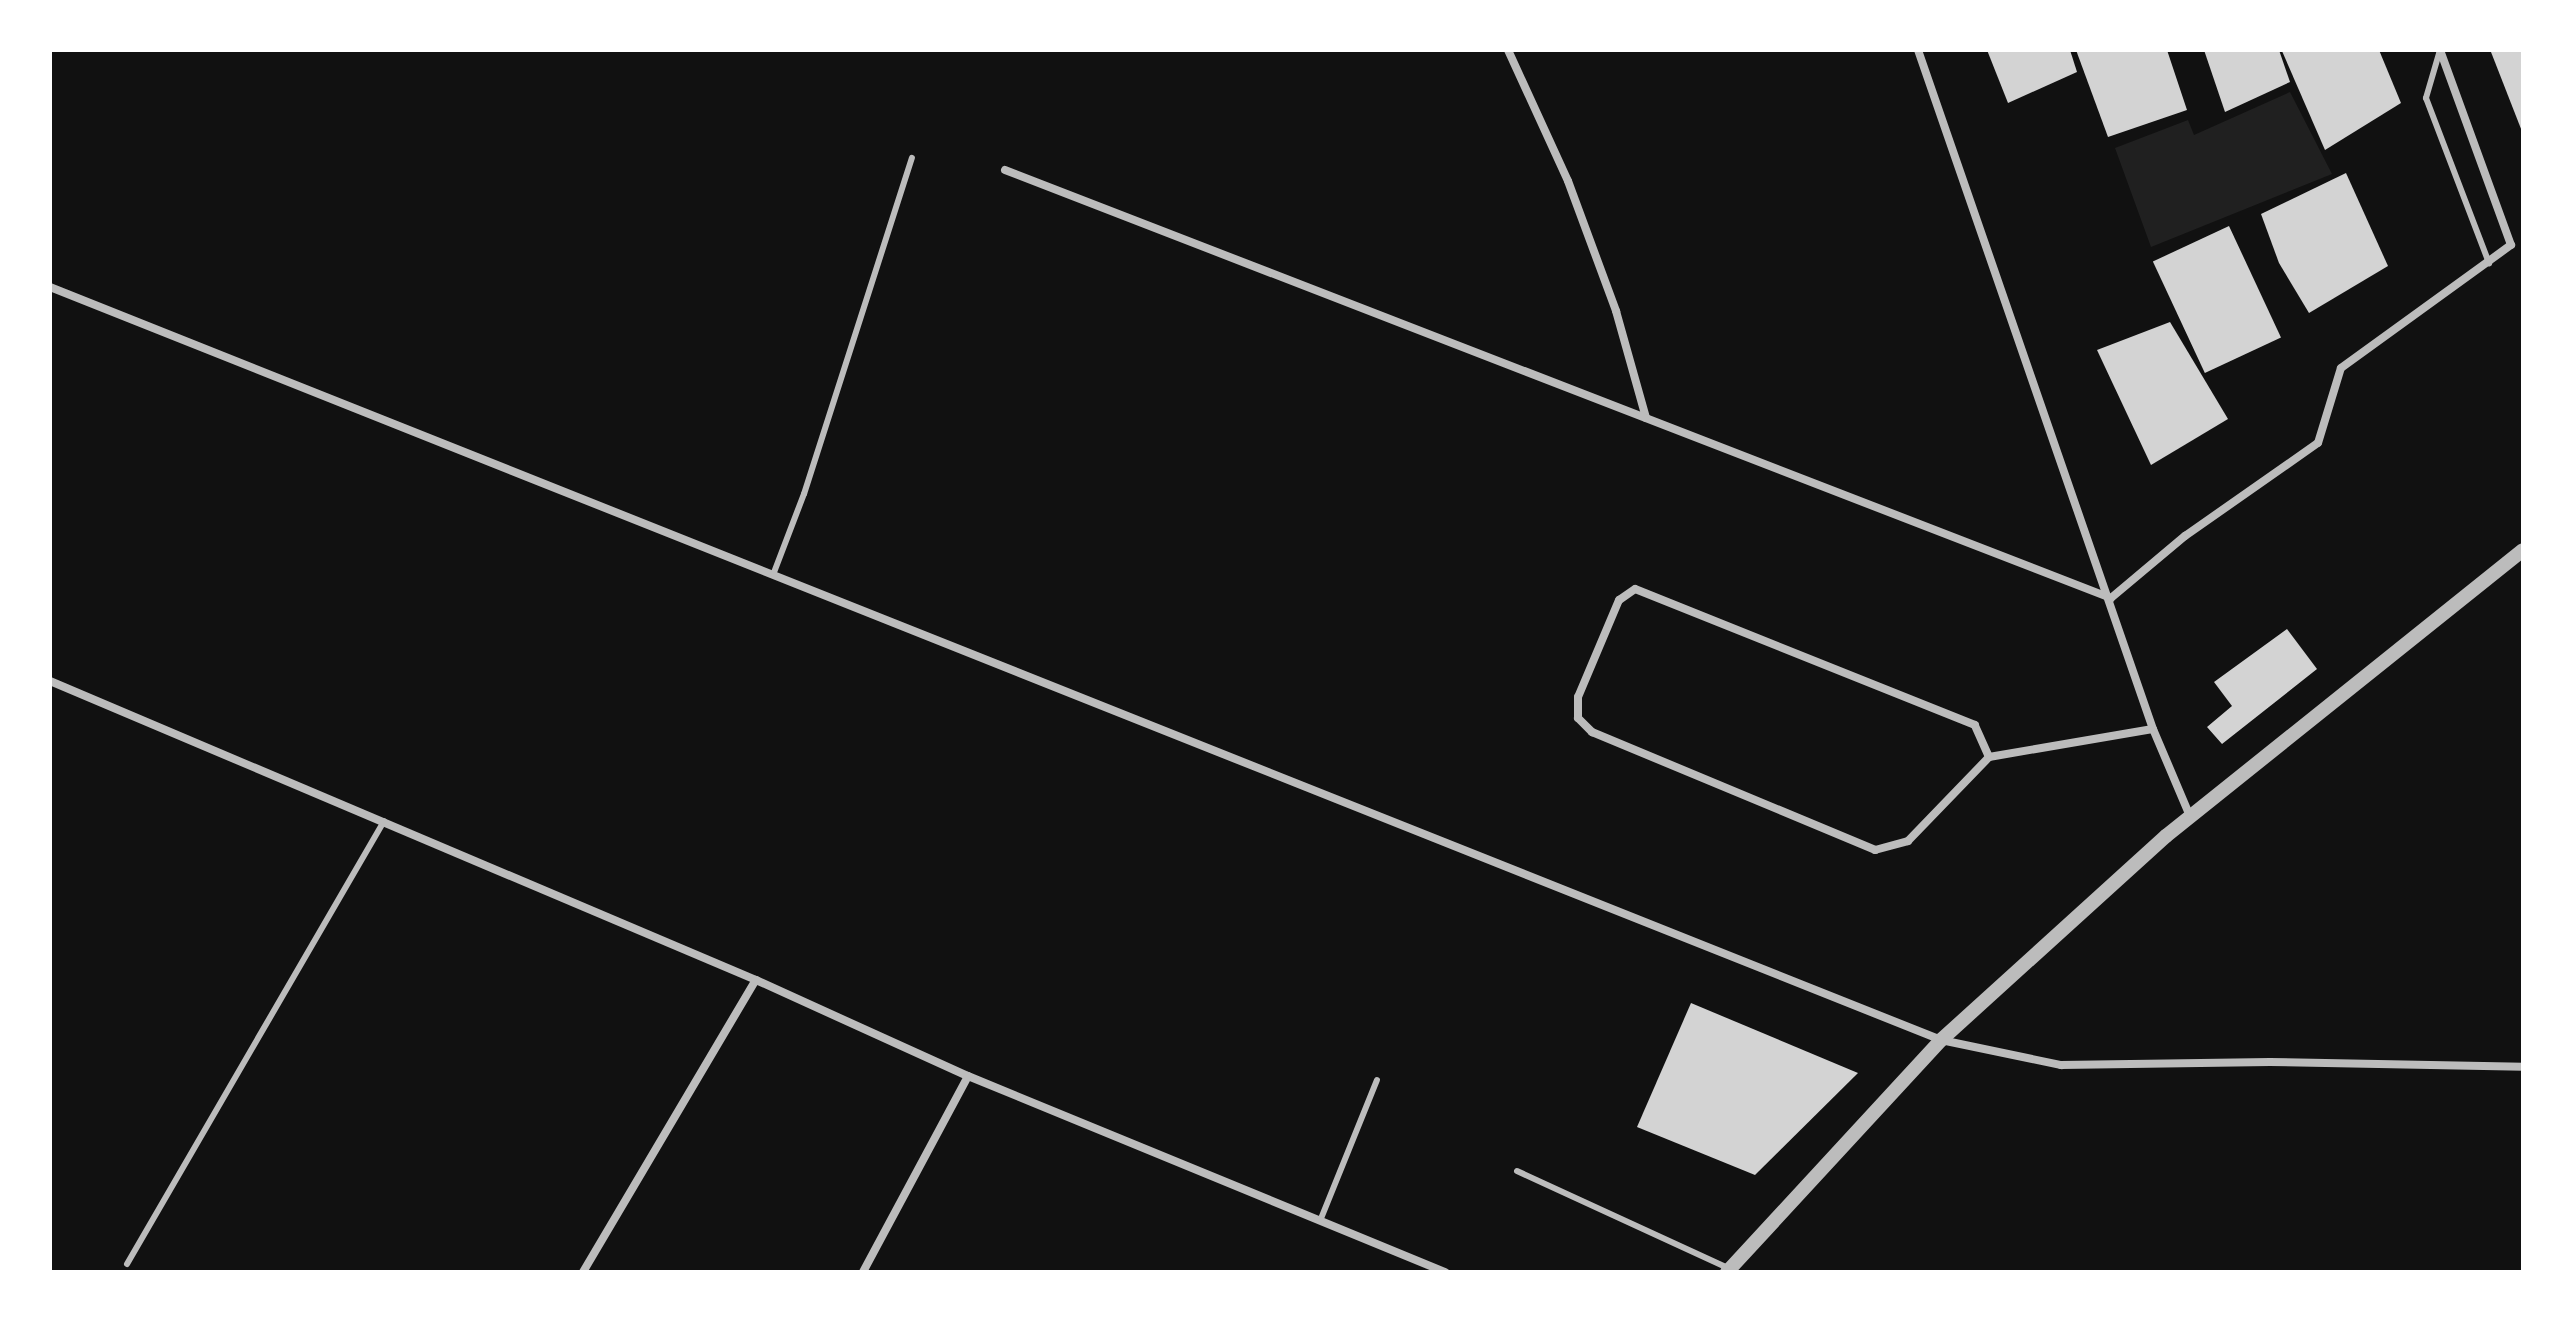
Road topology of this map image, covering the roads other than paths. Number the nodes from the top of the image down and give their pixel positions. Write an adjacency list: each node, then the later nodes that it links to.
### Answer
1 (1508, 50): 8 (street)
2 (1918, 50): 11 (street)
3 (2440, 50): 6 (lane); 6 (street)
4 (912, 158): 10 (lane)
5 (1005, 170): 8 (street)
6 (2489, 263): 11 (street)
7 (50, 287): 10 (street)
8 (1646, 418): 11 (street)
9 (2523, 550): 15 (street)
10 (773, 575): 18 (street)
11 (2111, 598): 13 (street)
12 (50, 681): 16 (street)
13 (2153, 729): 14 (street); 15 (street)
14 (1989, 757): 14 (street)
15 (2190, 816): 18 (street)
16 (384, 821): 17 (street); 24 (lane)
17 (756, 980): 20 (street); 26 (street)
18 (1941, 1040): 19 (street); 25 (street)
19 (2523, 1067)
20 (968, 1076): 23 (street); 27 (street)
21 (1377, 1080): 23 (lane)
22 (1517, 1171): 25 (lane)
23 (1320, 1221): 28 (street)
24 (127, 1264)
25 (1728, 1270)
26 (583, 1272)
27 (863, 1272)
28 (1445, 1272)

